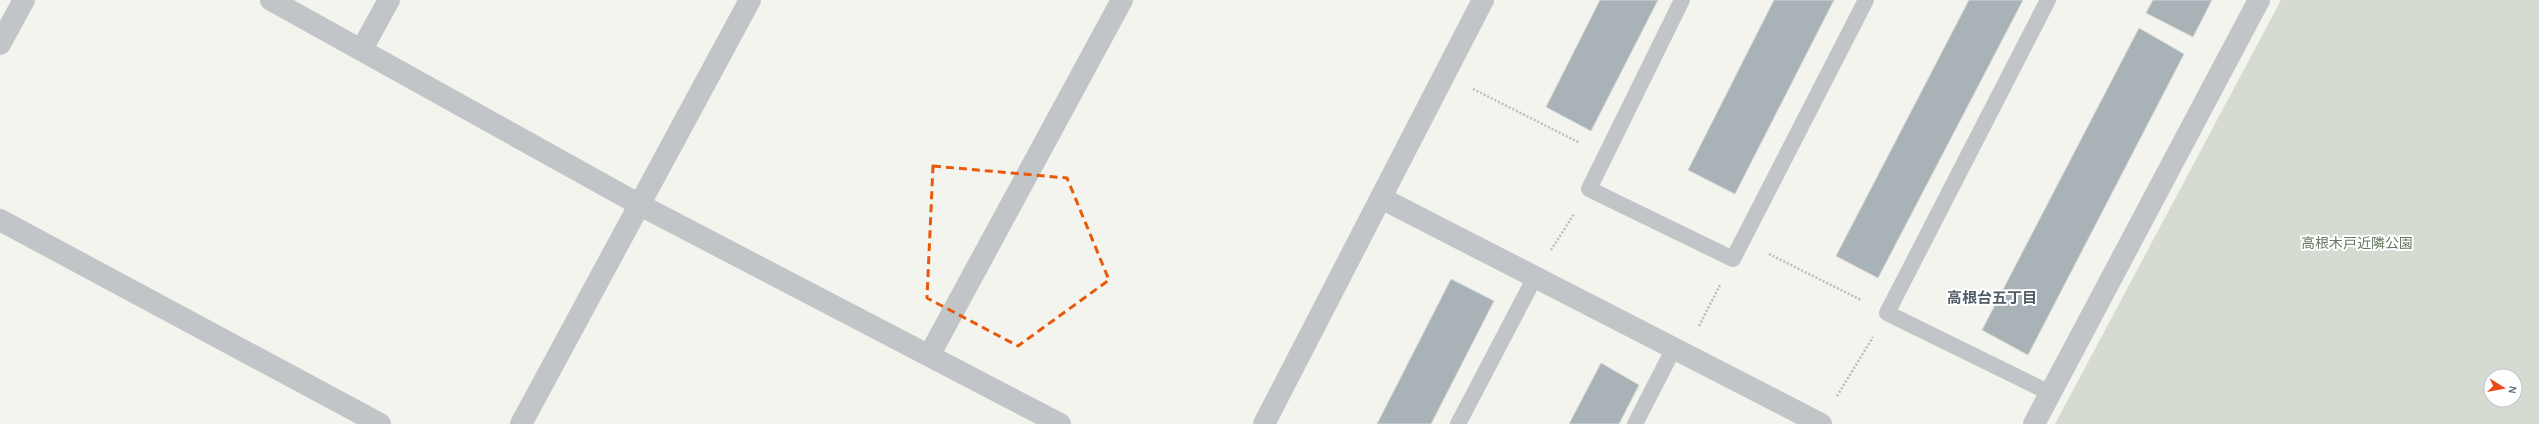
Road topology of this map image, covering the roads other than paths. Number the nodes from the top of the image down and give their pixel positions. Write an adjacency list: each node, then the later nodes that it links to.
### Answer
1 (24, 0): 11 (street)
2 (271, 0): 12 (street)
3 (389, 0): 12 (street)
4 (750, 0): 14 (street)
5 (1122, 0): 18 (street)
6 (1484, 0): 13 (street)
7 (1682, 0): 8 (lane)
8 (1866, 0)
9 (2048, 0): 19 (lane)
10 (2259, 0): 19 (street)
11 (0, 44)
12 (362, 49): 14 (street)
13 (1381, 198): 16 (street); 23 (street)
14 (640, 205): 18 (street); 21 (street)
15 (0, 220): 20 (street)
16 (1535, 277): 17 (street); 24 (lane)
17 (1679, 351): 25 (lane); 26 (street)
18 (930, 354): 22 (street)
19 (2050, 393): 27 (street)
20 (380, 424)
21 (521, 424)
22 (1060, 424)
23 (1264, 424)
24 (1458, 424)
25 (1635, 424)
26 (1820, 424)
27 (2034, 424)

